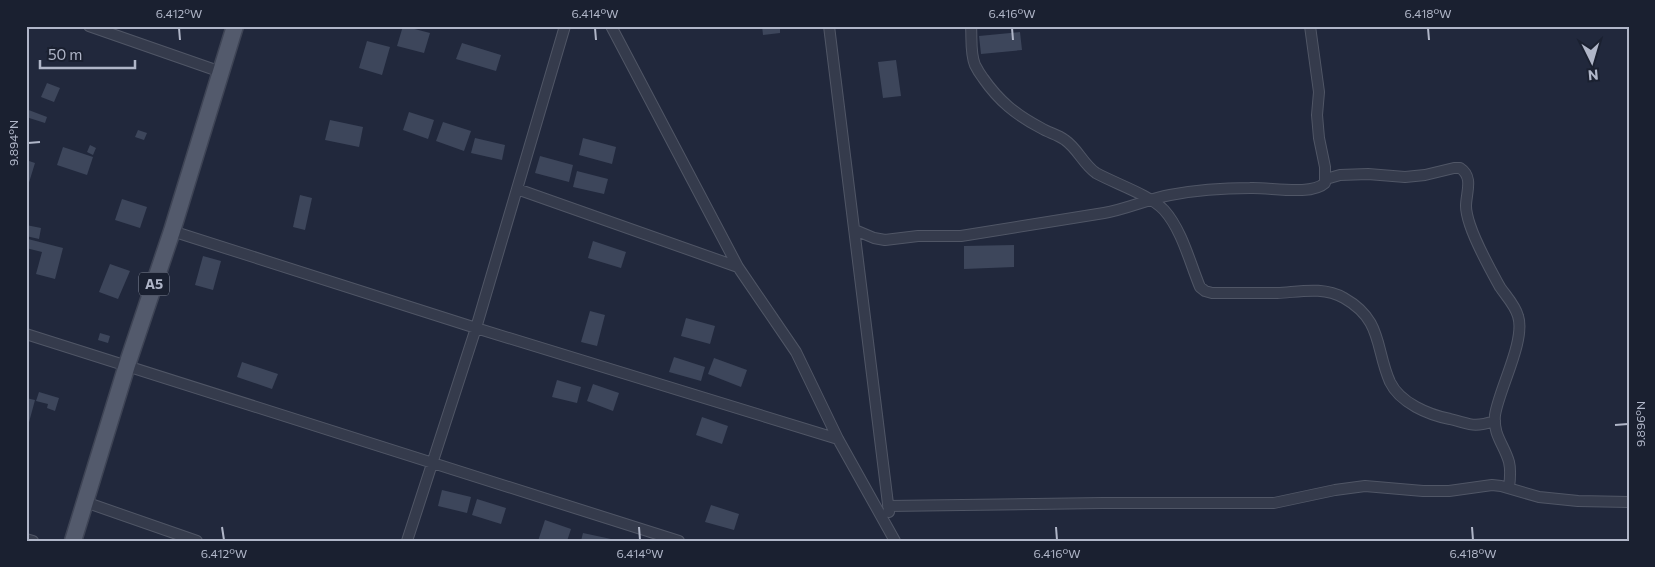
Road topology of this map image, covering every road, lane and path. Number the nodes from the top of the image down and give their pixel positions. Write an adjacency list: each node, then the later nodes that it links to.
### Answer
1 (89, 26): 8 (street)
2 (235, 26): 8 (main road, A5)
3 (565, 26): 10 (street)
4 (611, 26): 14 (street)
5 (829, 26): 13 (street)
6 (971, 26): 11 (street)
7 (1310, 26): 9 (street)
8 (221, 72): 12 (main road, A5)
9 (1326, 178): 11 (street); 18 (street)
10 (517, 189): 14 (street); 15 (street)
11 (1151, 200): 13 (street); 18 (street)
12 (172, 230): 15 (street); 17 (main road, A5)
13 (855, 230): 24 (street)
14 (738, 266): 19 (street)
15 (476, 328): 19 (street); 20 (street)
16 (26, 334): 17 (street)
17 (127, 365): 20 (street); 22 (main road, A5)
18 (1495, 421): 21 (street)
19 (838, 439): 25 (street)
20 (433, 462): 30 (street); 31 (street)
21 (1509, 488): 23 (street); 24 (street)
22 (85, 502): 28 (main road, A5); 29 (street)
23 (1629, 502)
24 (888, 506): 25 (street)
25 (894, 537)
26 (26, 539): 27 (street)
27 (33, 541)
28 (73, 541)
29 (197, 541)
30 (407, 541)
31 (679, 541)

